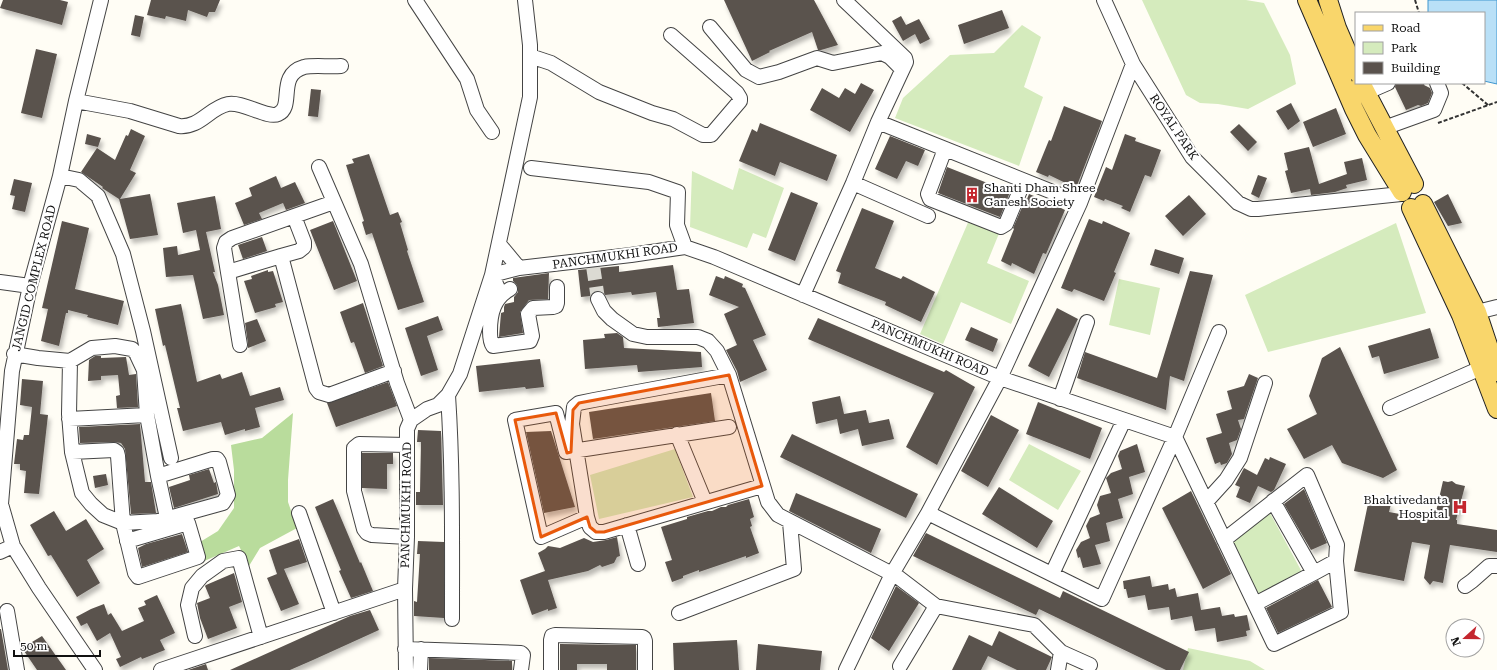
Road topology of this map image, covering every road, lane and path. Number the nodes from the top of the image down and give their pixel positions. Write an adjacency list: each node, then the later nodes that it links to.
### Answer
1 (101, 0): 21 (street, JANGID COMPLEX ROAD)
2 (415, 0): 27 (street)
3 (525, 0): 12 (street)
4 (844, 0): 15 (street)
5 (1104, 0): 13 (street, ROYAL PARK)
6 (1307, 0): 34 (main road)
7 (1328, 0): 16 (main road)
8 (1415, 0): 9 (path)
9 (1419, 12)
10 (710, 27): 15 (street)
11 (671, 35): 12 (street)
12 (530, 56): 39 (street)
13 (1133, 64): 34 (street, ROYAL PARK); 36 (street)
14 (341, 66): 21 (street)
15 (903, 70): 24 (street)
16 (1355, 70)
17 (1383, 84): 20 (street)
18 (1437, 84): 26 (street)
19 (1463, 84): 23 (path)
20 (1363, 88): 26 (main road)
21 (76, 101): 31 (street, JANGID COMPLEX ROAD)
22 (1497, 102): 23 (path)
23 (1488, 105): 25 (path)
24 (878, 122): 28 (street); 33 (street)
25 (1434, 124)
26 (1384, 128): 34 (main road)
27 (492, 132)
28 (945, 149): 32 (street); 32 (street)
29 (319, 167): 35 (street)
30 (531, 168): 40 (street)
31 (60, 176): 46 (street, JANGID COMPLEX ROAD); 76 (street)
32 (1024, 180): 36 (street)
33 (853, 183): 38 (street); 48 (street)
34 (1410, 196): 51 (main road); 58 (main road)
35 (334, 202): 37 (street); 57 (street)
36 (1080, 203): 60 (street)
37 (294, 216): 41 (street); 43 (street)
38 (928, 216)
39 (499, 244): 42 (street); 44 (street)
40 (685, 247): 42 (street, PANCHMUKHI ROAD); 48 (street, PANCHMUKHI ROAD)
41 (281, 256): 43 (street); 57 (street)
42 (519, 268): 44 (street, PANCHMUKHI ROAD)
43 (228, 272): 54 (street)
44 (492, 276): 47 (street); 62 (street)
45 (0, 282): 46 (street)
46 (30, 286): 55 (street, JANGID COMPLEX ROAD)
47 (556, 287)
48 (802, 295): 60 (street, PANCHMUKHI ROAD)
49 (598, 299): 59 (street)
50 (1497, 307): 51 (street)
51 (1477, 312): 58 (main road)
52 (1088, 322): 63 (street)
53 (1219, 332): 72 (street)
54 (240, 345)
55 (14, 354): 56 (street); 92 (street, JANGID COMPLEX ROAD)
56 (70, 361): 66 (street); 67 (street)
57 (394, 371): 68 (street)
58 (1492, 371): 64 (street); 65 (main road)
59 (729, 375): 74 (street); 78 (street)
60 (1000, 378): 63 (street, PANCHMUKHI ROAD); 83 (street)
61 (1265, 383): 81 (street)
62 (448, 396): 68 (street); 107 (street)
63 (1060, 398): 69 (street, PANCHMUKHI ROAD)
64 (1390, 408)
65 (1497, 409)
66 (147, 415): 67 (street); 77 (street)
67 (69, 419): 75 (street)
68 (411, 420): 73 (street, PANCHMUKHI ROAD)
69 (1122, 425): 72 (street, PANCHMUKHI ROAD); 99 (street)
70 (729, 427): 71 (street)
71 (677, 434): 74 (street); 80 (street)
72 (1175, 437): 81 (street); 99 (street)
73 (407, 445): 89 (street, PANCHMUKHI ROAD); 89 (street)
74 (576, 450): 84 (street); 84 (street)
75 (72, 452): 87 (street); 87 (street)
76 (170, 458)
77 (158, 476): 85 (street); 85 (street)
78 (762, 486): 80 (street); 86 (street)
79 (1273, 501): 90 (street); 94 (street); 97 (street)
80 (705, 502): 88 (street)
81 (1206, 502): 90 (street)
82 (299, 513): 105 (street)
83 (928, 513): 98 (street); 99 (street)
84 (587, 517): 88 (street)
85 (167, 518): 87 (street)
86 (790, 522): 98 (street); 106 (street)
87 (123, 523): 91 (street)
88 (626, 525): 95 (street)
89 (407, 537): 101 (street, PANCHMUKHI ROAD)
90 (1224, 540): 102 (street)
91 (127, 541): 91 (street)
92 (13, 546): 93 (street); 116 (street, JANGID COMPLEX ROAD)
93 (0, 552)
94 (1336, 561): 97 (street); 102 (street)
95 (638, 564)
96 (1497, 566): 100 (street)
97 (1314, 573): 102 (street)
98 (892, 574): 103 (street); 123 (street)
99 (1052, 574)
100 (1465, 586)
101 (405, 590): 105 (street); 110 (street, PANCHMUKHI ROAD)
102 (1254, 604)
103 (936, 606): 112 (street); 114 (street)
104 (7, 611): 115 (street)
105 (334, 613): 109 (street)
106 (679, 613)
107 (452, 619)
108 (195, 636): 109 (street)
109 (260, 637): 117 (street)
110 (405, 649): 111 (street); 118 (street, PANCHMUKHI ROAD)
111 (420, 650): 119 (street); 120 (street)
112 (1061, 652): 113 (street); 124 (street)
113 (1090, 665)
114 (900, 666)
115 (17, 670)
116 (95, 670)
117 (160, 670)
118 (406, 670)
119 (420, 670)
120 (521, 670)
121 (551, 670): 122 (street)
122 (645, 670)
123 (846, 670)
124 (1058, 670)

